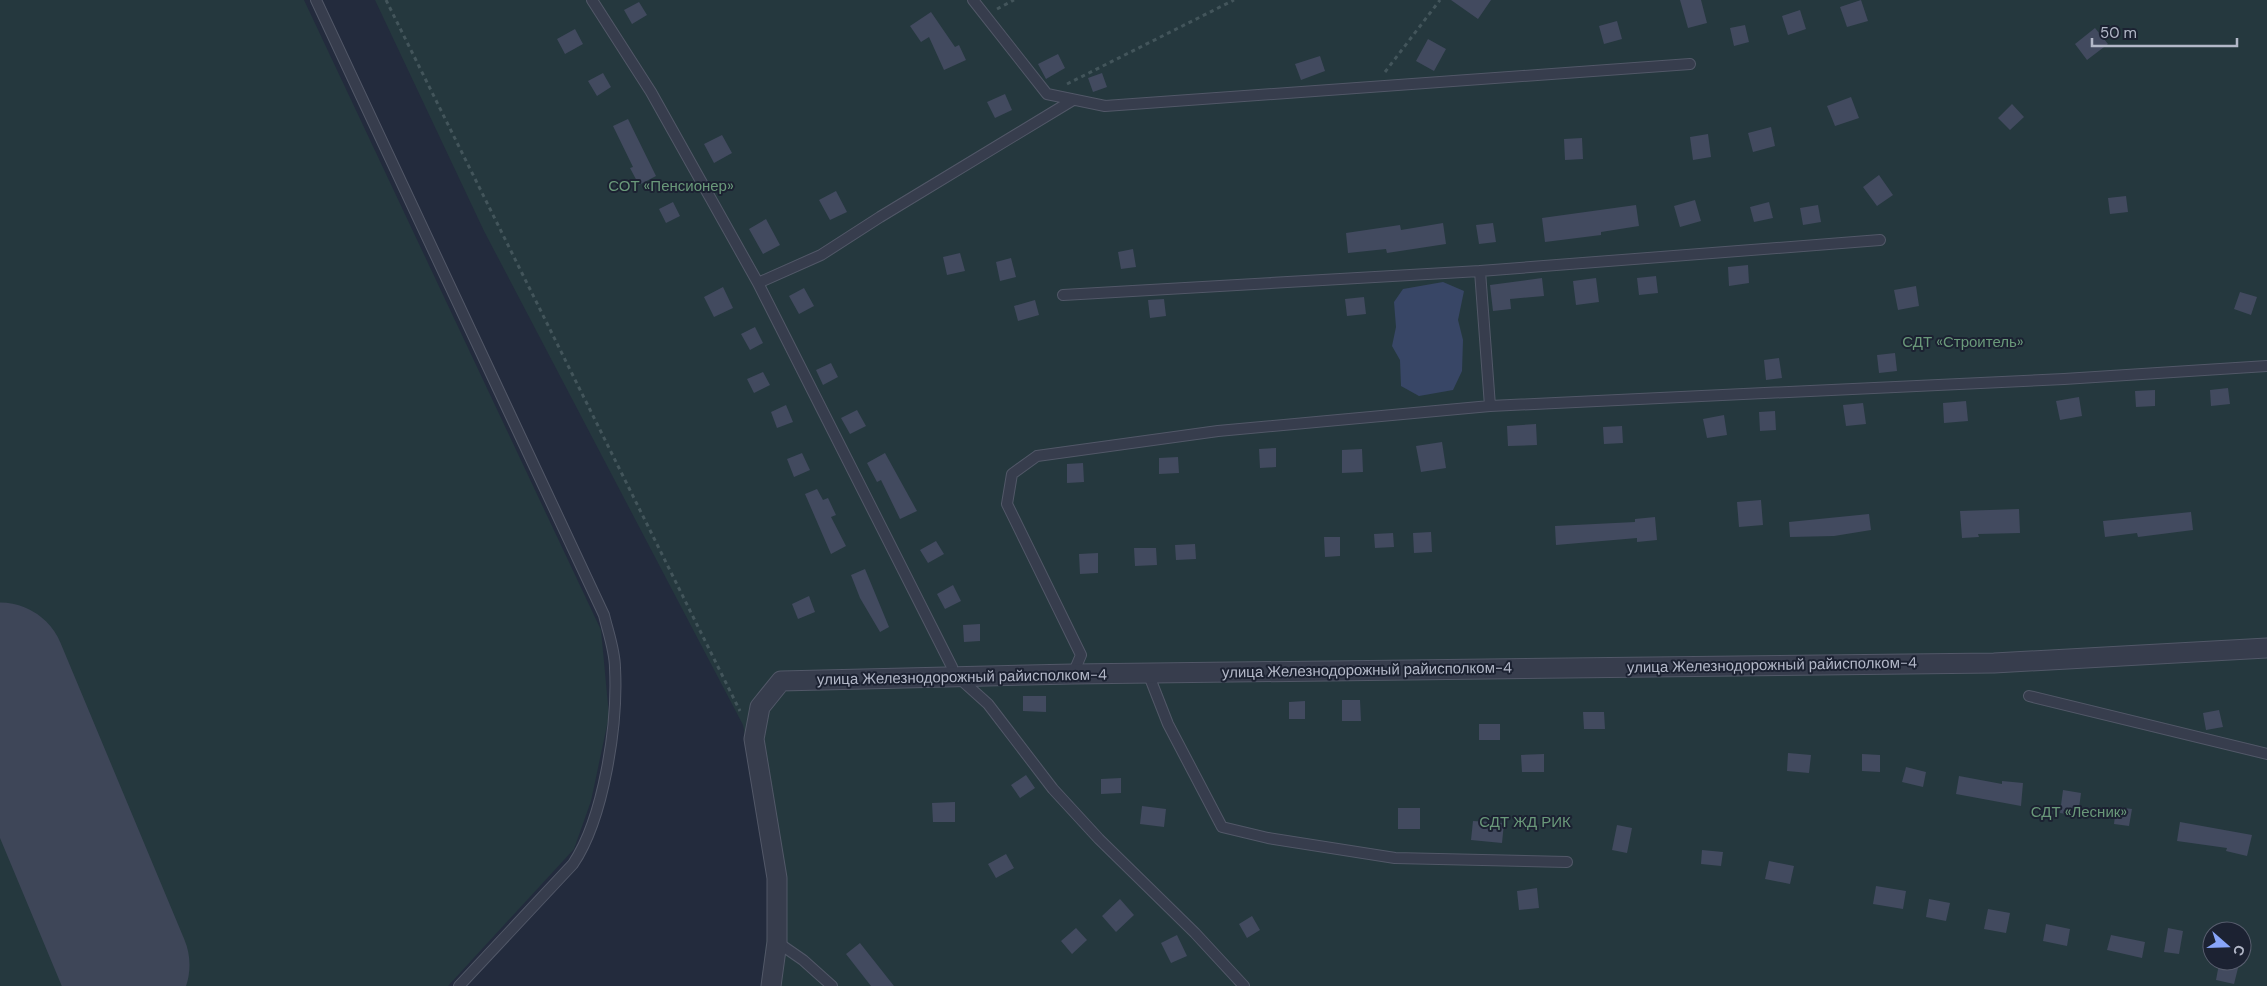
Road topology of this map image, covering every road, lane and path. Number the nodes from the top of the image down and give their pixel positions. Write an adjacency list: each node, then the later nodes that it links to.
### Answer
1 (316, 0): 26 (lane)
2 (386, 0): 22 (path)
3 (592, 0): 13 (lane)
4 (973, 0): 9 (lane)
5 (1234, 0): 9 (path)
6 (1440, 0): 8 (path)
7 (1690, 64): 8 (lane)
8 (1375, 87): 10 (lane)
9 (1047, 94): 10 (lane)
10 (1073, 100): 13 (lane)
11 (1880, 240): 12 (lane)
12 (1480, 271): 14 (lane); 16 (lane)
13 (758, 283): 18 (lane)
14 (1063, 295)
15 (2267, 366): 16 (lane)
16 (1490, 406): 20 (lane)
17 (2267, 648): 19 (street, улица Железнодорожный райисполком-4)
18 (955, 672): 20 (street, улица Железнодорожный райисполком-4); 25 (street, улица Железнодорожный райисполком-4); 29 (lane)
19 (1148, 673): 20 (street, улица Железнодорожный райисполком-4); 24 (lane)
20 (1073, 674)
21 (2029, 696): 23 (lane)
22 (740, 712)
23 (2267, 754)
24 (1566, 862)
25 (777, 942): 27 (street, улица Железнодорожный райисполком-4); 28 (lane)
26 (459, 986)
27 (771, 986)
28 (832, 986)
29 (1244, 986)

